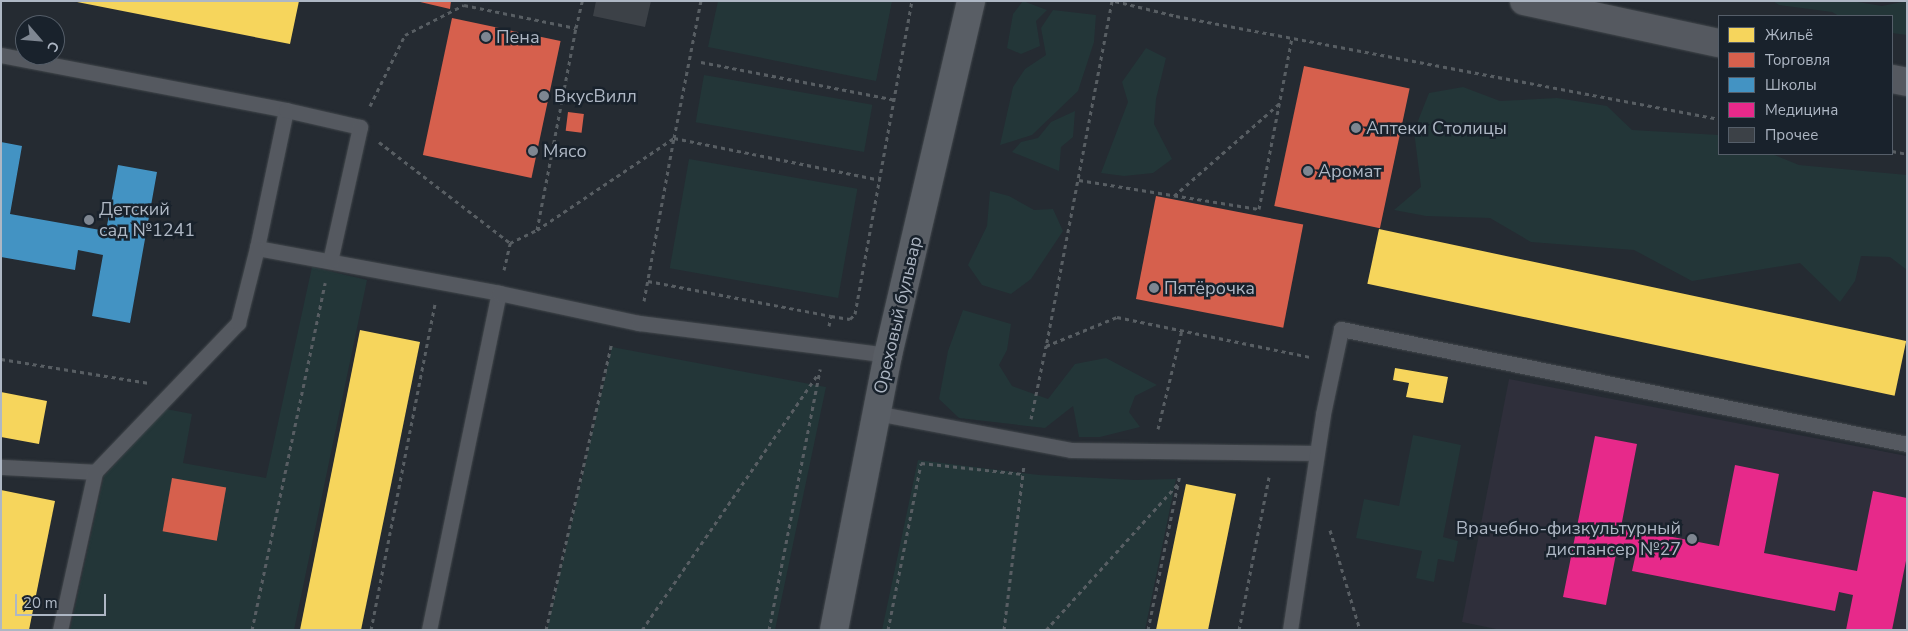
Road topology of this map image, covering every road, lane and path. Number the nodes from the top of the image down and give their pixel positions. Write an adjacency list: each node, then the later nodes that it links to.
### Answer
1 (582, 1): 7 (path)
2 (701, 1): 19 (path)
3 (912, 1): 14 (path)
4 (971, 1): 38 (main road, Ореховый бульвар)
5 (1113, 1): 8 (path); 23 (path)
6 (1524, 1): 9 (street)
7 (576, 28): 18 (path); 25 (path)
8 (1292, 38): 15 (path); 17 (path)
9 (1718, 43)
10 (1, 55): 16 (lane)
11 (701, 62): 14 (path)
12 (1893, 79): 13 (street)
13 (1907, 82)
14 (896, 100): 22 (path)
15 (1280, 103): 24 (path); 24 (path)
16 (286, 110): 18 (lane); 27 (lane)
17 (1718, 119)
18 (360, 127): 26 (path); 28 (lane)
19 (674, 138): 22 (path); 25 (path); 29 (path)
20 (1893, 151): 21 (path)
21 (1907, 154)
22 (882, 180): 32 (path)
23 (1078, 180): 24 (path); 37 (path)
24 (1174, 196)
25 (537, 230): 26 (path)
26 (510, 243): 31 (path)
27 (258, 248): 28 (lane); 42 (lane)
28 (330, 261): 30 (lane); 56 (path)
29 (648, 281): 32 (path); 34 (path)
30 (440, 282): 31 (lane); 57 (path)
31 (499, 293): 33 (lane); 58 (lane)
32 (831, 316): 36 (path)
33 (617, 319): 34 (lane); 59 (path)
34 (639, 323): 36 (lane)
35 (1182, 330): 37 (path); 40 (path); 46 (path)
36 (825, 346): 38 (lane); 41 (path)
37 (1046, 346): 44 (path)
38 (888, 355): 43 (main road, Ореховый бульвар)
39 (1, 359): 42 (path)
40 (1334, 362): 45 (lane); 48 (lane)
41 (818, 373): 60 (path); 61 (path)
42 (177, 386): 50 (lane)
43 (876, 413): 44 (lane); 62 (main road, Ореховый бульвар)
44 (1027, 442): 46 (lane); 51 (path)
45 (1907, 444)
46 (1153, 451): 47 (lane)
47 (1184, 451): 48 (lane); 53 (path)
48 (1317, 453): 68 (lane)
49 (1, 466): 50 (lane)
50 (95, 472): 55 (lane)
51 (1023, 474): 63 (path); 64 (path)
52 (1261, 476): 67 (path)
53 (1178, 484): 65 (path); 66 (path)
54 (1328, 521): 69 (path)
55 (60, 630)
56 (252, 630)
57 (371, 630)
58 (429, 630)
59 (546, 630)
60 (642, 630)
61 (769, 630)
62 (834, 630)
63 (888, 630)
64 (1004, 630)
65 (1046, 630)
66 (1148, 630)
67 (1239, 630)
68 (1290, 630)
69 (1360, 630)

